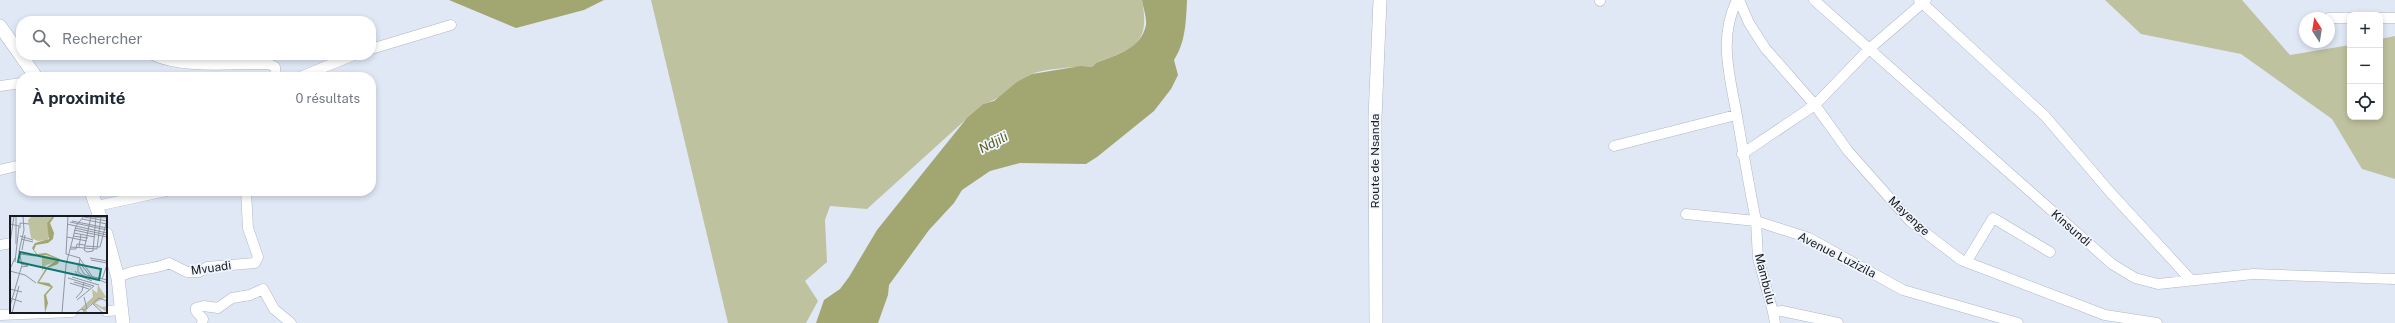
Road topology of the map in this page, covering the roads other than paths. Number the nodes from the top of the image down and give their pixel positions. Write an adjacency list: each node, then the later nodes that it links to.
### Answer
1 (1380, 0): 49 (street, Route de Nsanda)
2 (1738, 0): 22 (street, Mayenge); 23 (street)
3 (1814, 0): 13 (street, Kinsundi)
4 (1923, 1): 13 (street); 41 (street)
5 (2335, 18): 6 (street)
6 (2347, 18)
7 (2383, 18): 8 (street)
8 (2395, 18)
9 (451, 25): 11 (street)
10 (0, 26): 12 (street)
11 (376, 48)
12 (16, 49)
13 (1868, 50): 22 (street); 41 (street, Kinsundi)
14 (24, 60): 17 (street)
15 (164, 60): 18 (street)
16 (342, 60): 19 (street)
17 (32, 72)
18 (276, 72)
19 (312, 72)
20 (16, 83): 21 (street)
21 (0, 86)
22 (1815, 104): 25 (street); 38 (street, Mayenge)
23 (1736, 115): 24 (street); 25 (street)
24 (1614, 146)
25 (1742, 154): 33 (street)
26 (16, 166): 27 (street)
27 (0, 170)
28 (93, 196): 31 (street)
29 (150, 196): 31 (street)
30 (246, 196): 39 (street, Mvuadi)
31 (99, 212)
32 (1686, 214): 33 (street)
33 (1756, 221): 43 (street, Mambulu); 52 (street, Avenue Luzizila)
34 (107, 238): 39 (street)
35 (10, 243): 36 (street)
36 (0, 245)
37 (2050, 252): 38 (street)
38 (1967, 261): 53 (street, Mayenge)
39 (118, 278): 46 (street)
40 (2395, 279): 41 (street, Kinsundi)
41 (2190, 280)
42 (107, 311): 46 (street)
43 (1773, 312): 50 (street, Mambulu); 51 (street, Mambulu)
44 (48, 313): 45 (street)
45 (0, 315)
46 (122, 317)
47 (202, 323): 48 (street)
48 (291, 323)
49 (1376, 323)
50 (1775, 323)
51 (1838, 323)
52 (2018, 323)
53 (2157, 323)

